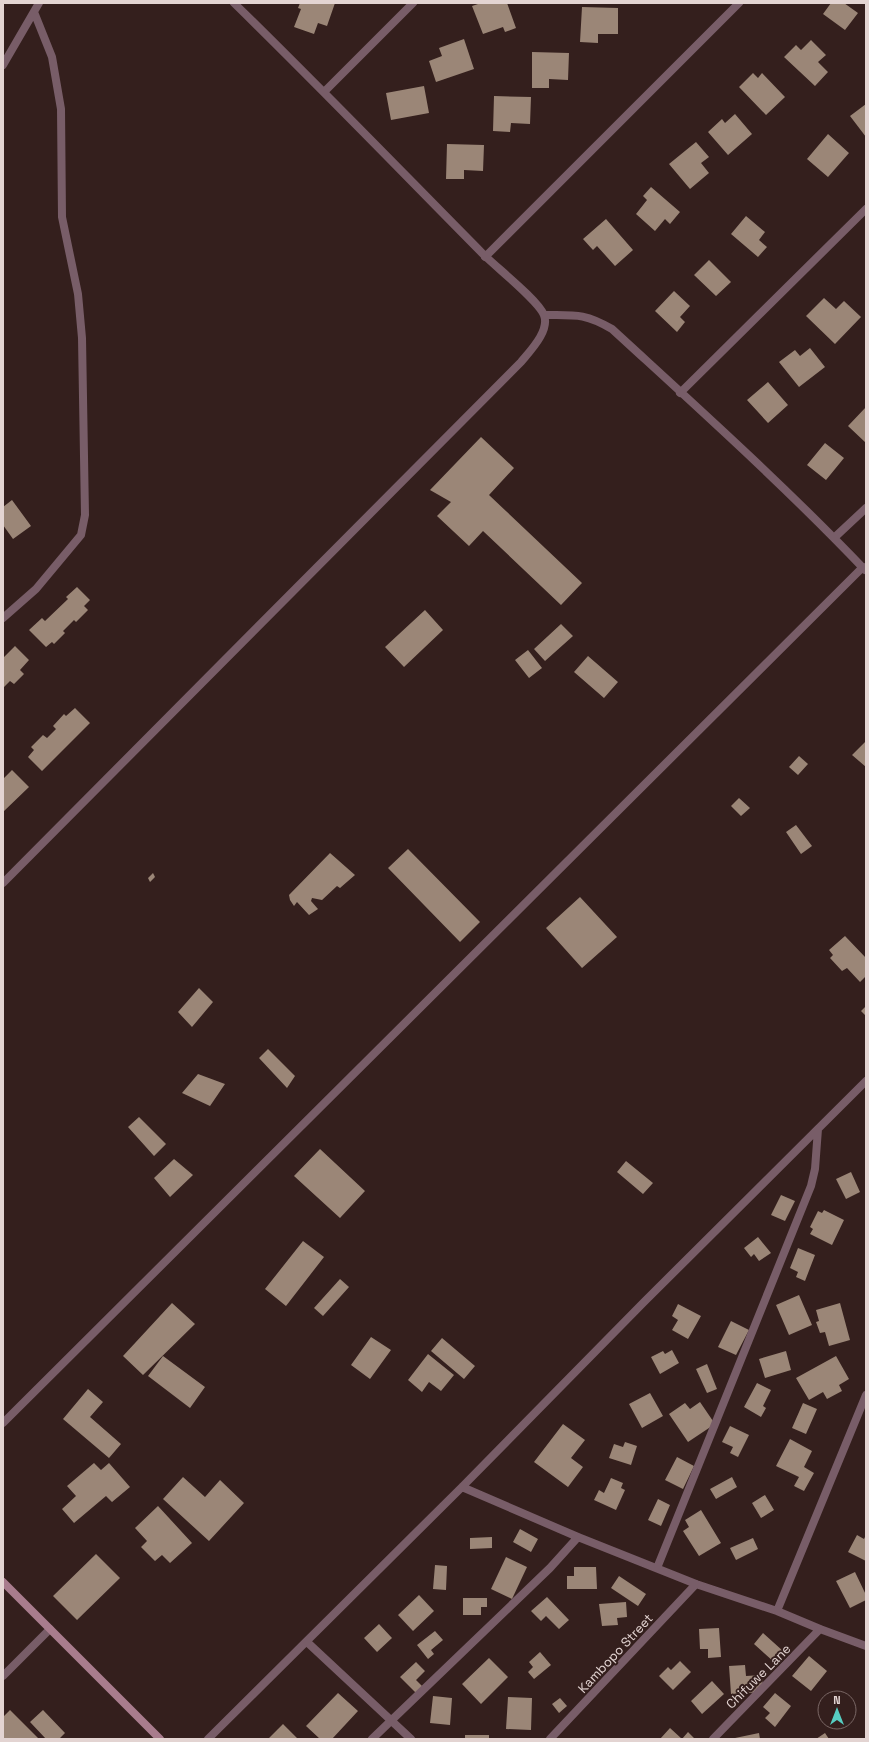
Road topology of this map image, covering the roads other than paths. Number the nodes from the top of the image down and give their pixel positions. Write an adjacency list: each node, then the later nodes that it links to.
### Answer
1 (39, 3): 5 (street)
2 (234, 3): 7 (street)
3 (413, 3): 7 (street)
4 (739, 3): 9 (street)
5 (34, 12): 6 (street); 15 (street)
6 (3, 65)
7 (324, 92): 9 (street)
8 (866, 210): 11 (street)
9 (485, 257): 10 (street)
10 (544, 316): 11 (street); 16 (street)
11 (680, 393): 13 (street)
12 (866, 508): 13 (street)
13 (835, 537): 14 (street)
14 (864, 569): 20 (street)
15 (3, 618)
16 (3, 883)
17 (866, 1081): 18 (street)
18 (818, 1129): 21 (street); 23 (street)
19 (866, 1395): 26 (street)
20 (3, 1423)
21 (462, 1487): 22 (street); 29 (street)
22 (578, 1537): 23 (street); 32 (street)
23 (657, 1568): 25 (street)
24 (3, 1582): 27 (street)
25 (696, 1584): 26 (street); 37 (street, Kambopo Street)
26 (777, 1611): 28 (street)
27 (50, 1629): 31 (street); 33 (street)
28 (820, 1630): 30 (street); 38 (street, Chifuwe Lane)
29 (307, 1642): 32 (street); 34 (street)
30 (866, 1646)
31 (3, 1676)
32 (391, 1720): 35 (street); 36 (street)
33 (160, 1739)
34 (208, 1739)
35 (372, 1739)
36 (411, 1739)
37 (550, 1739)
38 (713, 1739)

